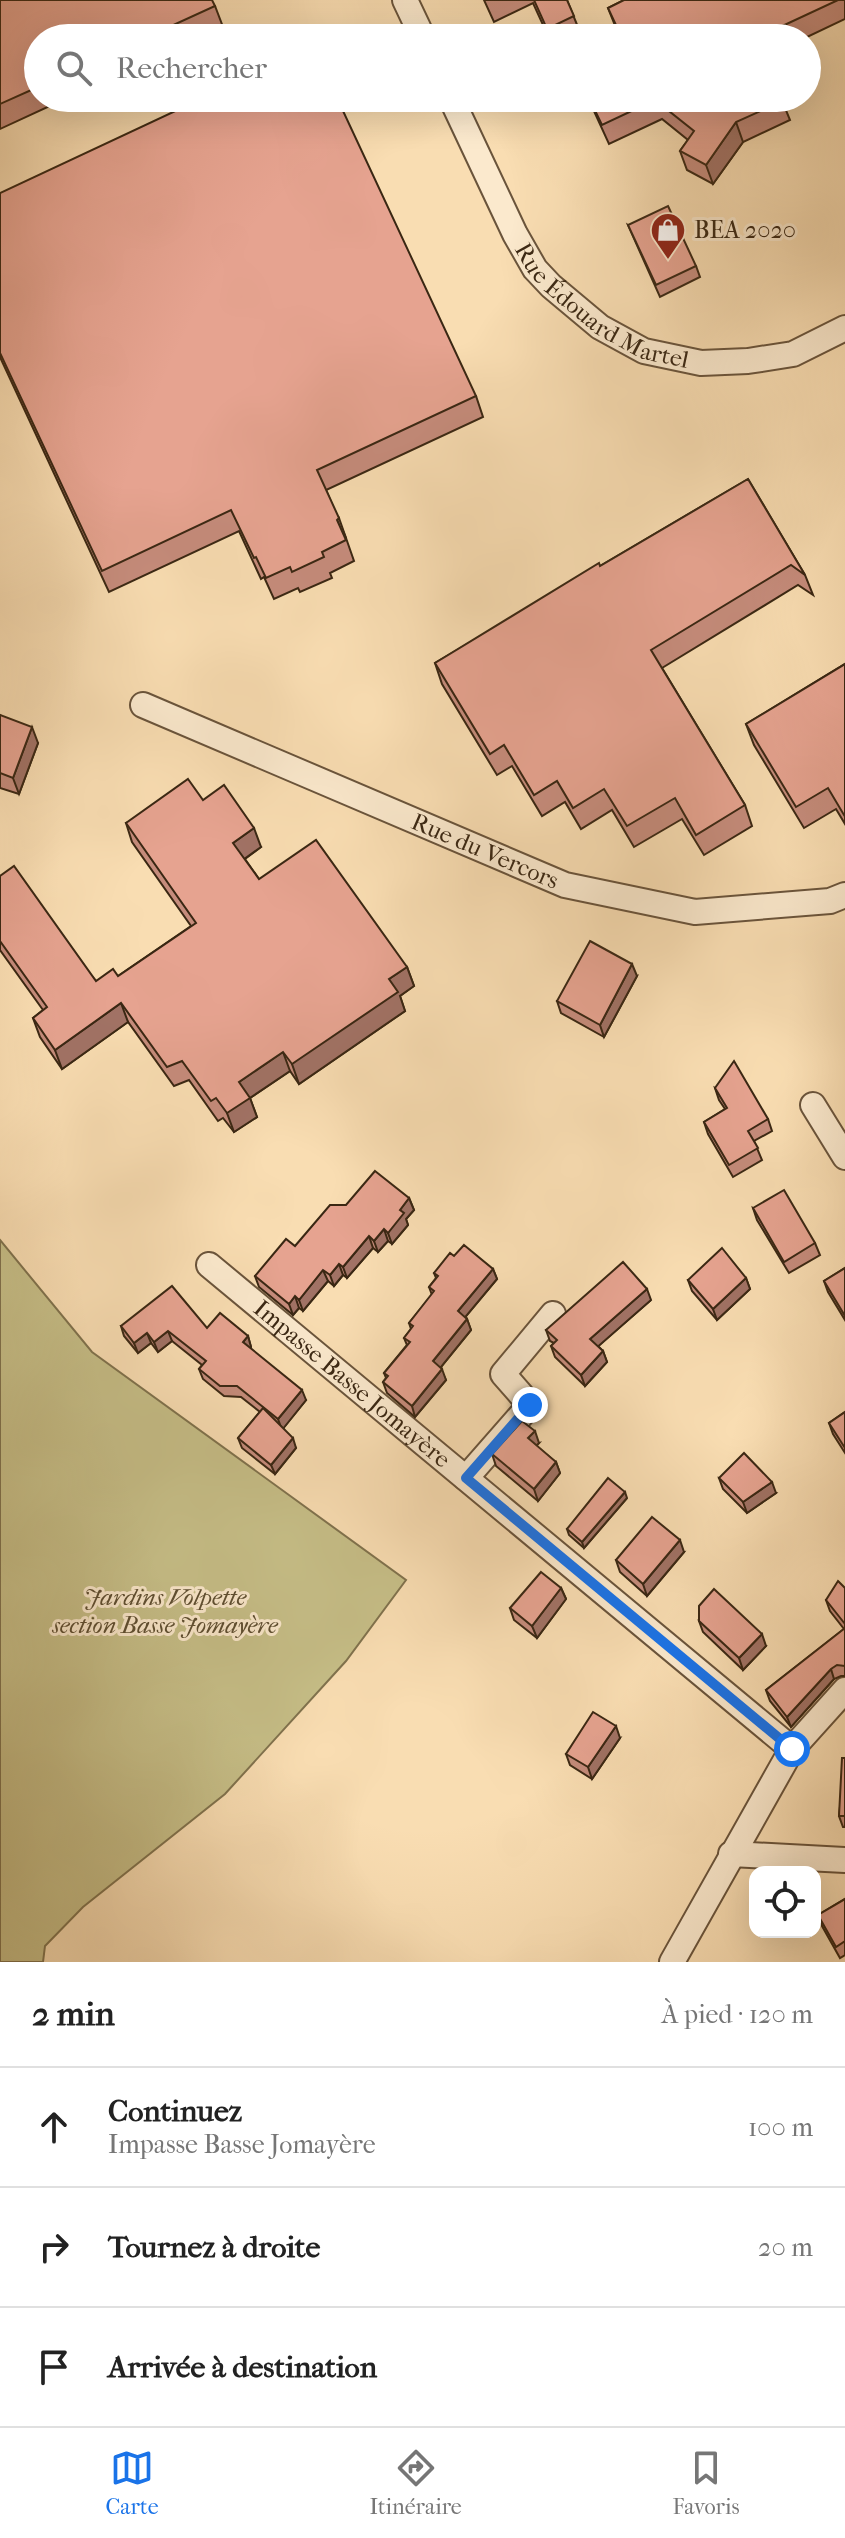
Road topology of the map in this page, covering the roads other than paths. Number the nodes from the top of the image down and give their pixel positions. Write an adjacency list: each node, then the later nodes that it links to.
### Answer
1 (405, 0): 2 (street)
2 (416, 24)
3 (458, 112): 4 (street, Rue Édouard Martel)
4 (845, 328)
5 (143, 705): 6 (street, Rue du Vercors)
6 (845, 895)
7 (813, 1105): 8 (street)
8 (845, 1157)
9 (209, 1265): 11 (street, Impasse Basse Jomayère)
10 (553, 1314): 11 (street)
11 (466, 1478): 13 (street, Impasse Basse Jomayère)
12 (845, 1690): 13 (street)
13 (792, 1749): 14 (street)
14 (731, 1854): 15 (street); 16 (street)
15 (845, 1860)
16 (672, 1962)

